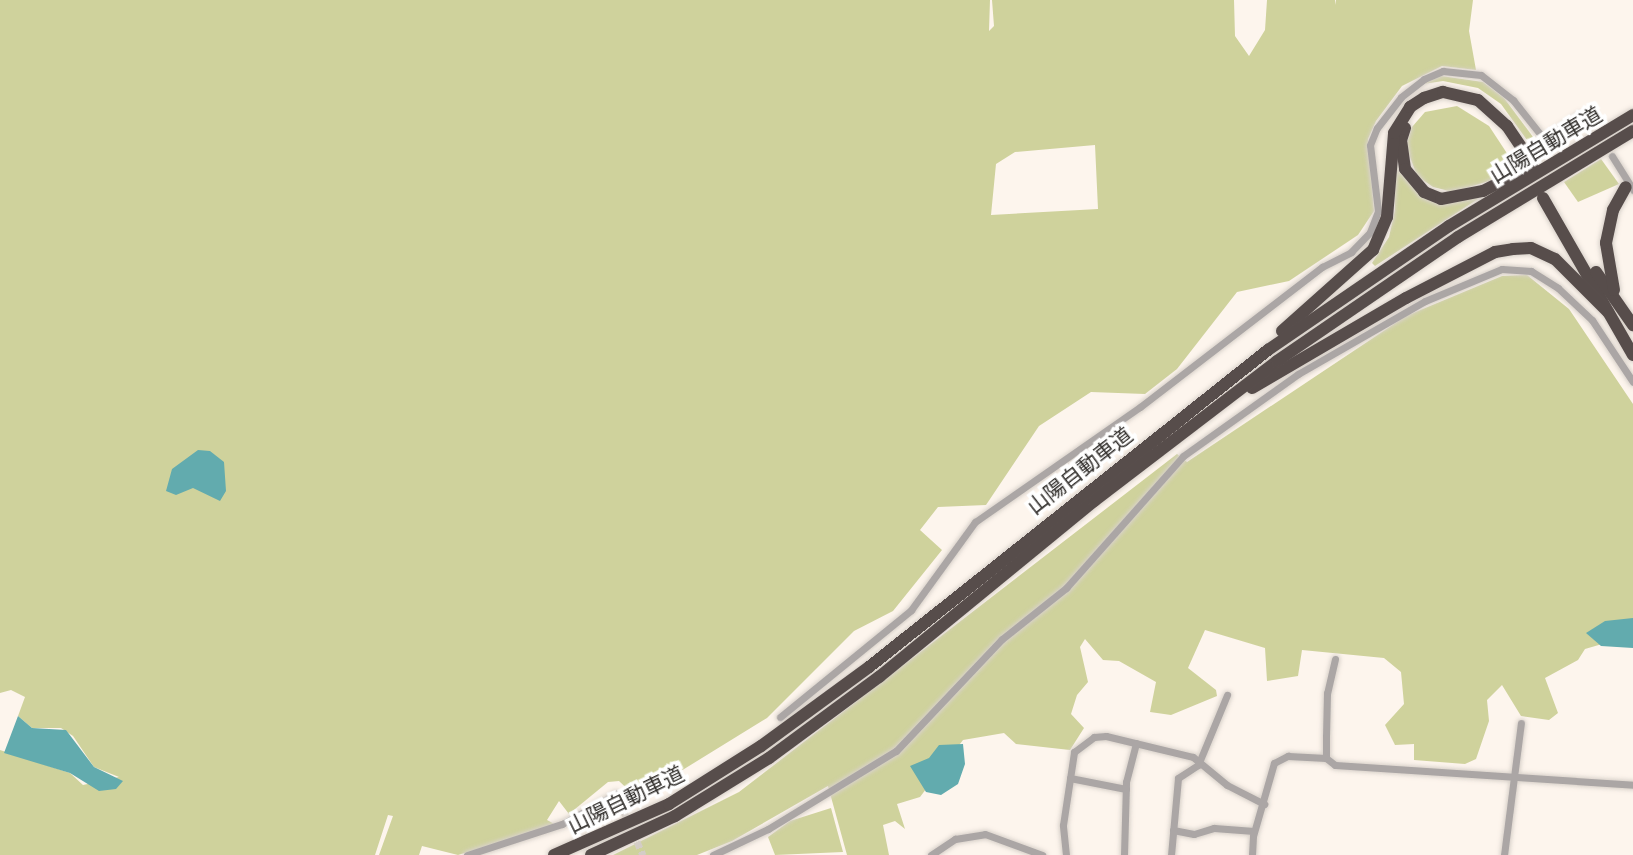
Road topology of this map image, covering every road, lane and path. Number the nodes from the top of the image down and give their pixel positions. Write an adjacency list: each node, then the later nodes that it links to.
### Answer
1 (1633, 115): 4 (highway, 山陽自動車道)
2 (1593, 124): 16 (street)
3 (1633, 131): 12 (highway, 山陽自動車道)
4 (1580, 146): 13 (highway, 山陽自動車道); 13 (highway)
5 (1612, 156): 6 (street)
6 (1631, 183): 8 (highway)
7 (1546, 196): 8 (highway)
8 (1614, 309): 9 (highway); 10 (highway); 12 (highway)
9 (1633, 325)
10 (1633, 355)
11 (1633, 382): 32 (street)
12 (1228, 397): 31 (highway, 山陽自動車道)
13 (1163, 430): 30 (highway, 山陽自動車道)
14 (1335, 659): 19 (street)
15 (1227, 695): 20 (street)
16 (780, 717)
17 (1521, 723): 21 (street)
18 (1136, 743): 20 (street); 22 (street); 24 (street)
19 (1326, 758): 21 (street); 26 (street)
20 (1200, 761): 26 (street); 27 (street)
21 (1515, 776): 23 (street); 39 (street)
22 (1070, 778): 24 (street); 35 (street)
23 (1633, 785)
24 (1126, 789): 36 (street)
25 (620, 803): 29 (street)
26 (1264, 804): 28 (street)
27 (1172, 830): 28 (street); 37 (street)
28 (1254, 831): 38 (street)
29 (467, 855)
30 (554, 855)
31 (591, 855)
32 (713, 855)
33 (931, 855): 34 (street)
34 (1042, 855)
35 (1066, 855)
36 (1124, 855)
37 (1171, 855)
38 (1252, 855)
39 (1504, 855)

